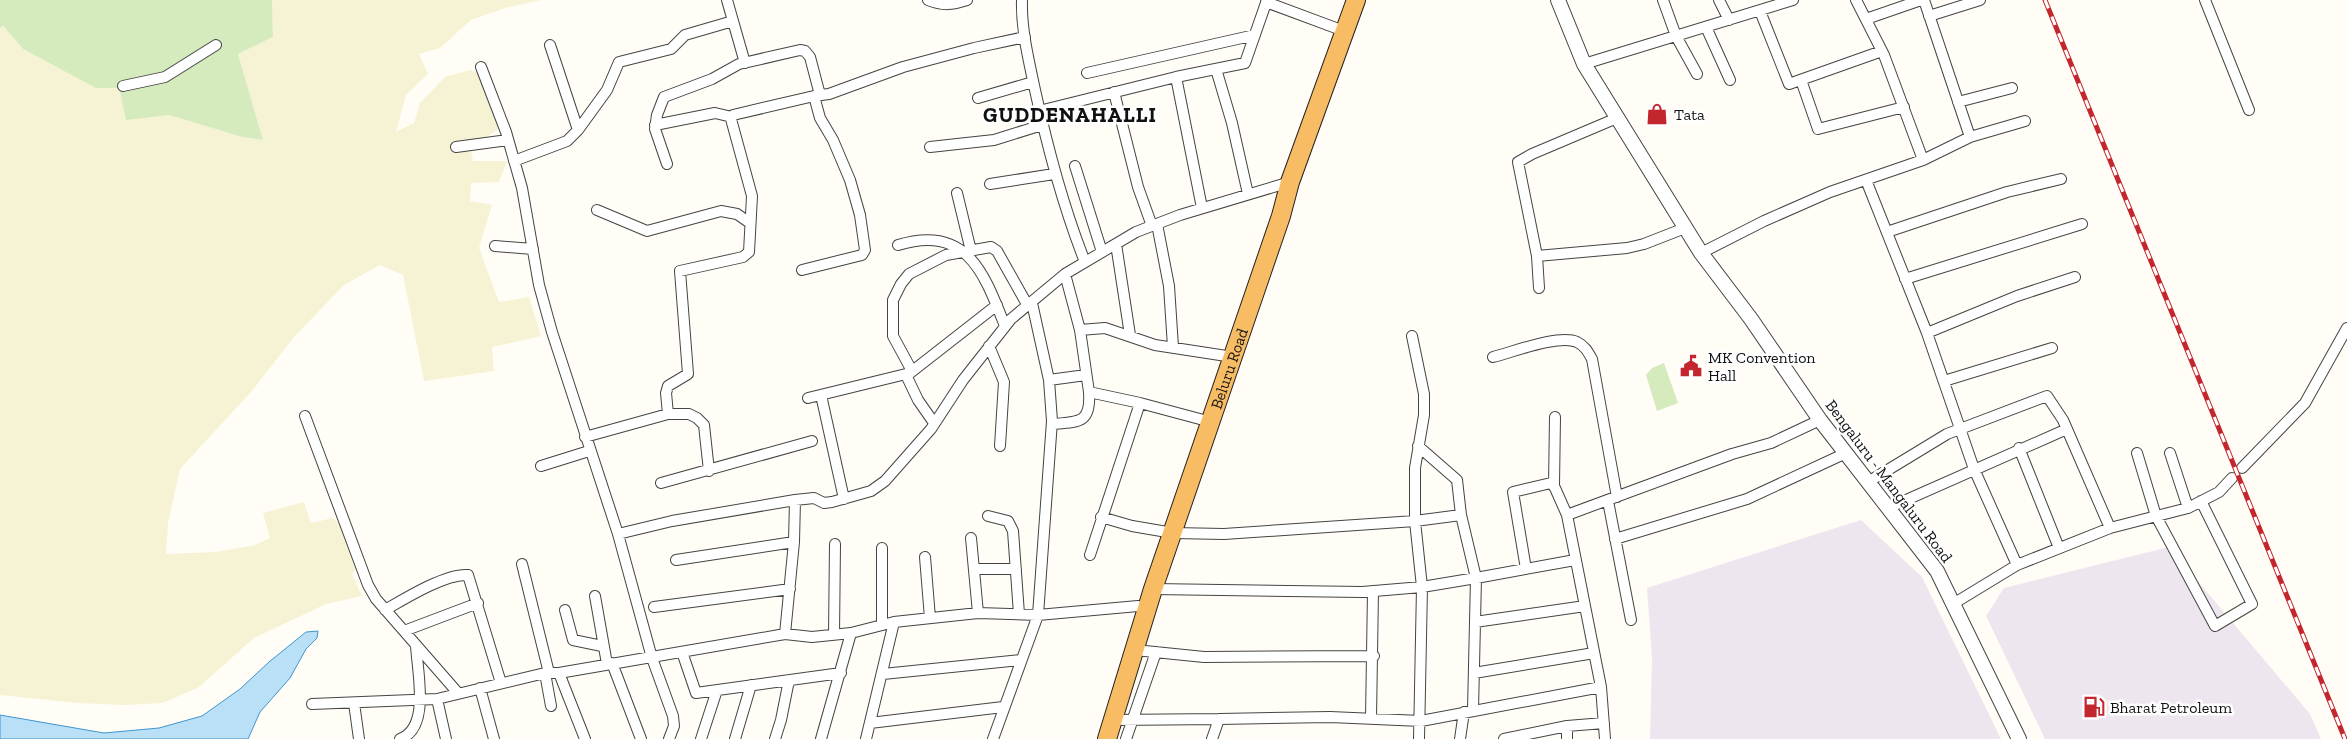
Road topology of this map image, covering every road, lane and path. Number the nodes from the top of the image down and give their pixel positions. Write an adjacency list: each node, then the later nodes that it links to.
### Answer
1 (727, 0): 19 (street)
2 (928, 0): 3 (street)
3 (968, 0)
4 (1022, 0): 24 (street)
5 (1356, 0): 21 (highway, Beluru Road)
6 (1558, 0): 29 (street, Bengaluru - Mangaluru Road)
7 (1663, 0): 23 (street)
8 (1719, 0): 17 (street)
9 (1793, 0): 15 (street)
10 (1856, 0): 18 (street)
11 (1922, 0): 16 (street); 18 (street)
12 (1980, 0): 16 (street)
13 (2205, 0): 45 (street)
14 (1267, 1): 21 (street); 22 (street)
15 (1760, 11): 17 (street); 36 (street)
16 (1929, 16): 43 (street)
17 (1729, 20): 20 (street)
18 (1866, 20): 27 (street)
19 (733, 21): 28 (street); 52 (street)
20 (1706, 27): 23 (street); 35 (street)
21 (1344, 31): 64 (highway, Beluru Road)
22 (1255, 35): 31 (street); 32 (street)
23 (1676, 36): 29 (street); 33 (street)
24 (1025, 37): 37 (street); 41 (street)
25 (216, 45): 38 (street)
26 (550, 45): 52 (street)
27 (1882, 51): 36 (street); 44 (street)
28 (746, 63): 41 (street); 50 (street)
29 (1584, 64): 48 (street, Bengaluru - Mangaluru Road)
30 (481, 67): 54 (street)
31 (1216, 69): 34 (street); 67 (street)
32 (1087, 74)
33 (1697, 74)
34 (1176, 76): 40 (street); 68 (street)
35 (1730, 80)
36 (1801, 80): 44 (street)
37 (1033, 82): 42 (street); 46 (street)
38 (123, 86)
39 (2012, 88): 43 (street)
40 (1114, 92): 46 (street); 72 (street)
41 (817, 96): 47 (street); 84 (street)
42 (978, 98)
43 (1958, 102): 53 (street)
44 (1904, 107): 57 (street)
45 (2249, 110)
46 (1039, 111): 51 (street)
47 (732, 117): 50 (street); 70 (street)
48 (1617, 118): 73 (street, Bengaluru - Mangaluru Road); 82 (street)
49 (2025, 122): 53 (street)
50 (655, 125): 59 (street)
51 (1042, 125): 56 (street); 61 (street)
52 (578, 130): 58 (street)
53 (1970, 137): 57 (street)
54 (508, 140): 55 (street); 58 (street)
55 (456, 147)
56 (930, 147)
57 (1923, 160): 63 (street)
58 (514, 161): 78 (street)
59 (667, 164)
60 (1075, 166): 80 (street)
61 (1054, 174): 65 (street); 83 (street)
62 (2061, 179): 74 (street)
63 (1866, 180): 74 (street); 81 (street)
64 (1290, 182): 67 (street); 100 (highway, Beluru Road)
65 (990, 184)
66 (957, 192): 79 (street)
67 (1248, 194): 68 (street)
68 (1202, 208): 72 (street)
69 (596, 210): 70 (street)
70 (750, 222): 110 (street)
71 (2082, 224): 87 (street)
72 (1154, 225): 75 (street); 98 (street)
73 (1685, 228): 81 (street, Bengaluru - Mangaluru Road); 82 (street)
74 (1887, 232): 87 (street)
75 (1116, 244): 80 (street); 95 (street)
76 (898, 245): 79 (street)
77 (495, 246): 78 (street)
78 (533, 250): 119 (street)
79 (967, 251): 89 (street); 90 (street); 102 (street)
80 (1102, 252): 83 (street)
81 (1701, 254): 113 (street, Bengaluru - Mangaluru Road)
82 (1537, 256): 88 (street)
83 (1085, 262): 85 (street)
84 (802, 270)
85 (1065, 274): 90 (street); 93 (street)
86 (2075, 277): 94 (street)
87 (1906, 279): 94 (street)
88 (1539, 288)
89 (997, 305): 91 (street); 102 (street)
90 (1030, 305): 91 (street); 104 (street)
91 (1005, 326): 97 (street)
92 (2347, 328): 129 (street)
93 (1080, 330): 95 (street); 103 (street)
94 (1927, 333): 105 (street)
95 (1130, 335): 98 (street)
96 (1412, 336): 122 (street)
97 (990, 346): 115 (street); 121 (street)
98 (1173, 347): 100 (street)
99 (2052, 348): 105 (street)
100 (1233, 357): 114 (highway, Beluru Road)
101 (1493, 357): 137 (street)
102 (909, 373): 107 (street); 115 (street)
103 (1086, 374): 104 (street); 106 (street)
104 (1049, 380): 116 (street)
105 (1944, 381): 118 (street)
106 (1089, 392): 109 (street); 116 (street)
107 (821, 395): 108 (street); 136 (street)
108 (808, 398)
109 (1140, 403): 114 (street); 146 (street)
110 (668, 414): 119 (street); 131 (street)
111 (305, 416): 177 (street)
112 (1555, 417): 135 (street)
113 (1820, 420): 125 (street, Bengaluru - Mangaluru Road); 137 (street)
114 (1211, 422): 149 (highway, Beluru Road)
115 (934, 423): 136 (street)
116 (1052, 424): 181 (street)
117 (2066, 429): 118 (street); 123 (street); 148 (street)
118 (1959, 430): 130 (street); 133 (street)
119 (585, 437): 124 (street)
120 (812, 441): 131 (street)
121 (1000, 446)
122 (1418, 446): 142 (street); 147 (street)
123 (2019, 448): 130 (street); 156 (street)
124 (589, 451): 128 (street); 150 (street)
125 (1846, 453): 133 (street, Bengaluru - Mangaluru Road); 152 (street)
126 (2137, 453): 145 (street)
127 (2170, 453): 141 (street)
128 (541, 466)
129 (2242, 468)
130 (1974, 469): 140 (street); 162 (street)
131 (708, 471): 134 (street)
132 (2232, 478): 139 (street)
133 (1868, 482): 140 (street, Bengaluru - Mangaluru Road)
134 (661, 483)
135 (1554, 485): 143 (street); 165 (street)
136 (844, 499): 138 (street)
137 (1613, 499): 143 (street); 152 (street)
138 (795, 500): 150 (street); 153 (street)
139 (2201, 501): 141 (street); 145 (street)
140 (1888, 508): 173 (street, Bengaluru - Mangaluru Road)
141 (2188, 508): 145 (street)
142 (1461, 515): 147 (street); 166 (street)
143 (1567, 515): 160 (street)
144 (988, 516): 164 (street)
145 (2156, 516): 148 (street)
146 (1101, 517): 149 (street); 157 (street)
147 (1415, 521): 149 (street); 167 (street)
148 (2110, 528): 156 (street)
149 (1173, 533): 169 (highway, Beluru Road)
150 (618, 534): 198 (street)
151 (971, 538): 163 (street)
152 (1615, 539): 183 (street)
153 (794, 542): 159 (street); 168 (street)
154 (835, 544): 190 (street)
155 (882, 548): 186 (street)
156 (2059, 548): 162 (street)
157 (1090, 555)
158 (925, 557): 182 (street)
159 (676, 560)
160 (1575, 560): 165 (street); 174 (street)
161 (522, 564): 202 (street)
162 (2017, 565): 173 (street)
163 (974, 569): 164 (street); 179 (street)
164 (1016, 569): 180 (street)
165 (1526, 569): 166 (street)
166 (1476, 578): 167 (street); 185 (street)
167 (1422, 587): 170 (street); 223 (street)
168 (790, 589): 175 (street); 189 (street)
169 (1153, 589): 170 (street); 176 (highway, Beluru Road)
170 (1373, 591): 197 (street)
171 (594, 596): 192 (street)
172 (478, 603): 177 (street); 187 (street); 206 (street)
173 (1952, 604): 248 (street, Bengaluru - Mangaluru Road)
174 (1585, 606): 185 (street); 196 (street)
175 (654, 607)
176 (1147, 609): 181 (street); 193 (highway, Beluru Road)
177 (385, 610): 187 (street)
178 (565, 610): 192 (street)
179 (978, 613): 180 (street); 182 (street)
180 (1019, 614): 181 (street)
181 (1038, 615): 199 (street)
182 (930, 618): 184 (street)
183 (1631, 620)
184 (894, 622): 186 (street); 204 (street)
185 (1475, 622): 203 (street)
186 (882, 624): 188 (street)
187 (404, 631): 191 (street)
188 (851, 633): 190 (street); 201 (street)
189 (784, 634): 190 (street); 194 (street)
190 (834, 635)
191 (416, 644): 211 (street); 213 (street)
192 (602, 646): 200 (street)
193 (1135, 650): 195 (street); 221 (highway, Beluru Road)
194 (682, 652): 198 (street); 210 (street)
195 (1156, 652): 197 (street); 222 (street)
196 (1594, 653): 203 (street); 208 (street)
197 (1374, 656): 220 (street)
198 (652, 658): 200 (street); 233 (street)
199 (1021, 660): 204 (street); 217 (street)
200 (609, 663): 202 (street); 232 (street)
201 (841, 672): 205 (street); 237 (street)
202 (551, 673): 206 (street); 216 (street); 231 (street)
203 (1474, 673): 218 (street)
204 (883, 674): 224 (street)
205 (789, 680): 207 (street); 236 (street)
206 (501, 683): 209 (street)
207 (751, 686): 210 (street); 235 (street)
208 (1601, 687): 218 (street); 225 (street)
209 (480, 688): 211 (street); 230 (street)
210 (717, 690): 234 (street)
211 (458, 693): 212 (street)
212 (437, 699): 213 (street); 229 (street)
213 (419, 700): 214 (street); 228 (street)
214 (354, 703): 215 (street); 227 (street)
215 (312, 704)
216 (551, 706)
217 (1003, 707): 224 (street); 239 (street)
218 (1468, 711): 223 (street); 244 (street)
219 (1219, 718): 220 (street); 222 (street); 242 (street)
220 (1371, 718): 223 (street)
221 (1113, 720): 222 (street); 240 (highway, Beluru Road)
222 (1133, 720): 241 (street)
223 (1421, 720): 243 (street)
224 (870, 723): 238 (street)
225 (1604, 723): 226 (street); 247 (street)
226 (1567, 726): 245 (street); 246 (street)
227 (359, 739)
228 (400, 739)
229 (446, 739)
230 (494, 739)
231 (585, 739)
232 (640, 739)
233 (669, 739)
234 (701, 739)
235 (735, 739)
236 (774, 739)
237 (821, 739)
238 (866, 739)
239 (993, 739)
240 (1107, 739)
241 (1126, 739)
242 (1212, 739)
243 (1419, 739)
244 (1460, 739)
245 (1504, 739)
246 (1567, 739)
247 (1605, 739)
248 (2019, 739)

